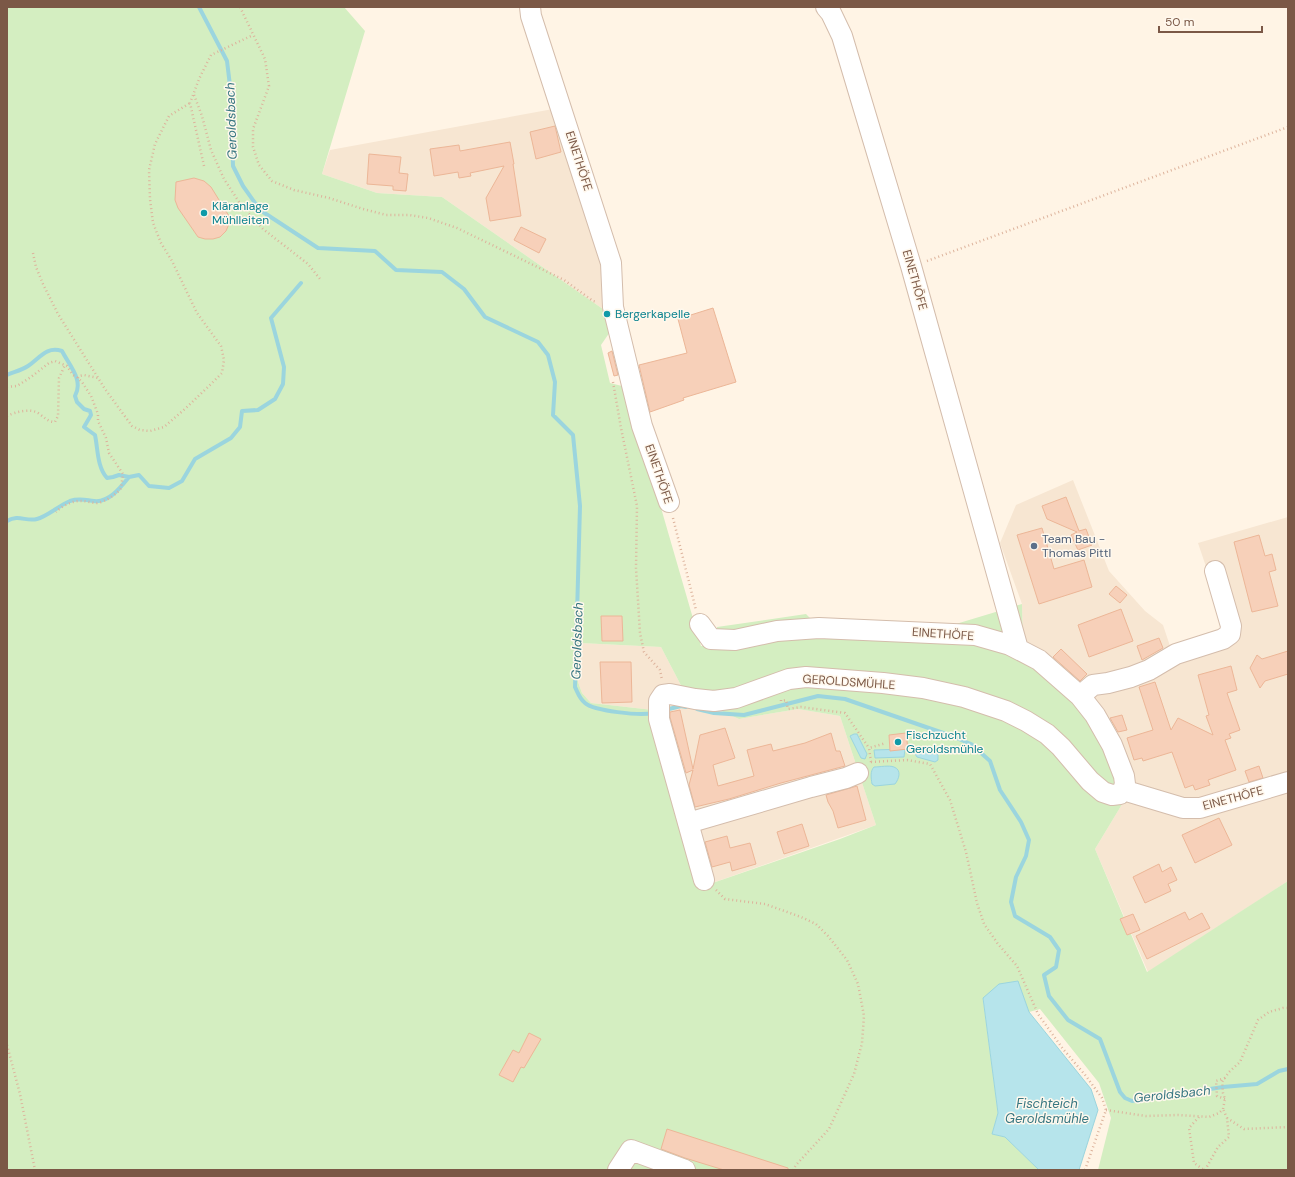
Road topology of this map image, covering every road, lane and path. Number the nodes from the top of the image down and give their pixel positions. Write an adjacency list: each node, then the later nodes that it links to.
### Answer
1 (240, 7): 4 (path)
2 (530, 7): 12 (street, EINETHÖFE)
3 (826, 7): 10 (street, EINETHÖFE)
4 (253, 35): 5 (path); 12 (path)
5 (194, 95): 6 (path); 11 (path)
6 (190, 103): 8 (path); 15 (path)
7 (1288, 126): 10 (path)
8 (204, 166)
9 (33, 253): 15 (path)
10 (911, 266): 23 (street, EINETHÖFE)
11 (320, 279)
12 (613, 307): 19 (street, EINETHÖFE)
13 (65, 365): 14 (path); 17 (path); 18 (path)
14 (78, 378): 15 (path); 20 (path)
15 (98, 378)
16 (612, 380): 26 (path)
17 (7, 386)
18 (7, 416)
19 (669, 502): 22 (path, EINETHÖFE)
20 (56, 512)
21 (1215, 571): 24 (street)
22 (700, 624): 23 (street, EINETHÖFE)
23 (1018, 650): 24 (street, EINETHÖFE)
24 (1080, 696): 31 (street, EINETHÖFE)
25 (786, 700): 28 (path)
26 (661, 705): 31 (street, GEROLDSMÜHLE); 32 (street)
27 (886, 744): 28 (path)
28 (869, 748): 29 (path)
29 (864, 767): 32 (street); 39 (path)
30 (1288, 782): 31 (street, EINETHÖFE)
31 (1123, 790)
32 (688, 823): 33 (street)
33 (704, 880): 46 (path)
34 (1288, 1008): 36 (path)
35 (7, 1045): 43 (path)
36 (1226, 1077): 37 (path); 37 (path)
37 (1225, 1099): 38 (path)
38 (1224, 1109): 40 (path); 41 (path)
39 (1106, 1110): 40 (path); 47 (path)
40 (1199, 1117): 48 (path)
41 (1227, 1118): 42 (path); 48 (path)
42 (1288, 1128)
43 (35, 1170)
44 (618, 1170): 45 (street)
45 (685, 1170)
46 (793, 1170)
47 (1084, 1170)
48 (1204, 1170)

